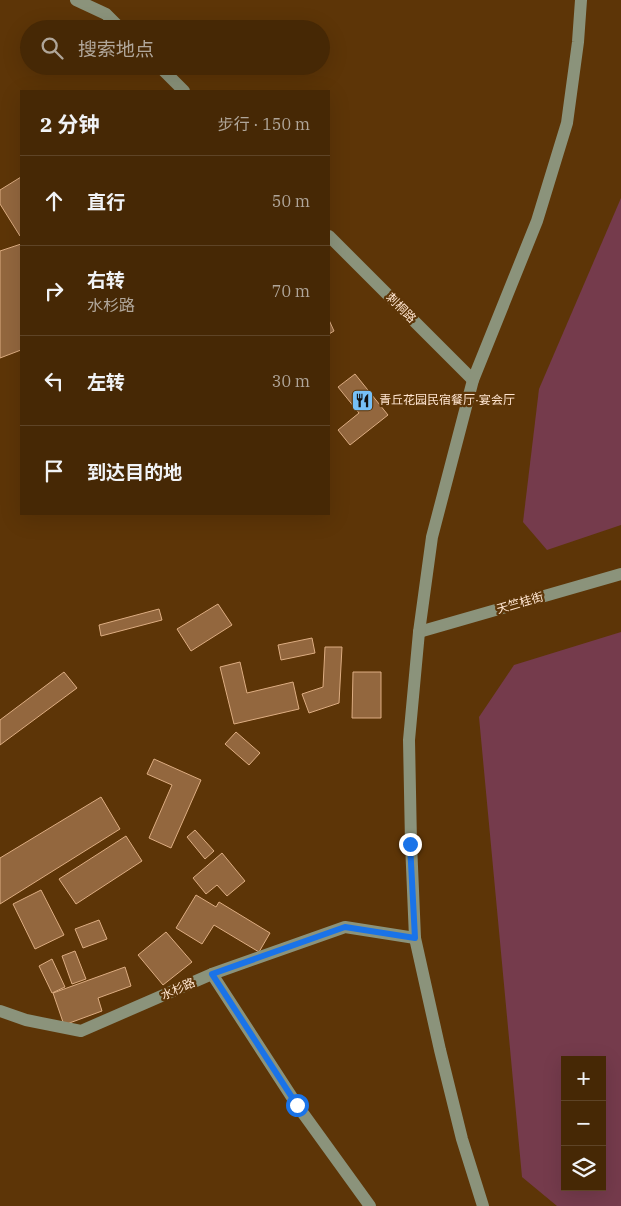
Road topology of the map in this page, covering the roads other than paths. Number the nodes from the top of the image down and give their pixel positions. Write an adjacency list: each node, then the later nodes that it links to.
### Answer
1 (76, 0): 3 (street)
2 (581, 0): 7 (street)
3 (112, 20)
4 (168, 75): 5 (street)
5 (183, 90)
6 (330, 237): 7 (street, 刺桐路)
7 (473, 380): 9 (street)
8 (621, 574): 9 (street, 天竺桂街)
9 (419, 632): 10 (street)
10 (415, 938): 11 (street, 水杉路); 14 (street)
11 (212, 974): 12 (street, 水杉路); 13 (street)
12 (0, 1012)
13 (370, 1206)
14 (483, 1206)

